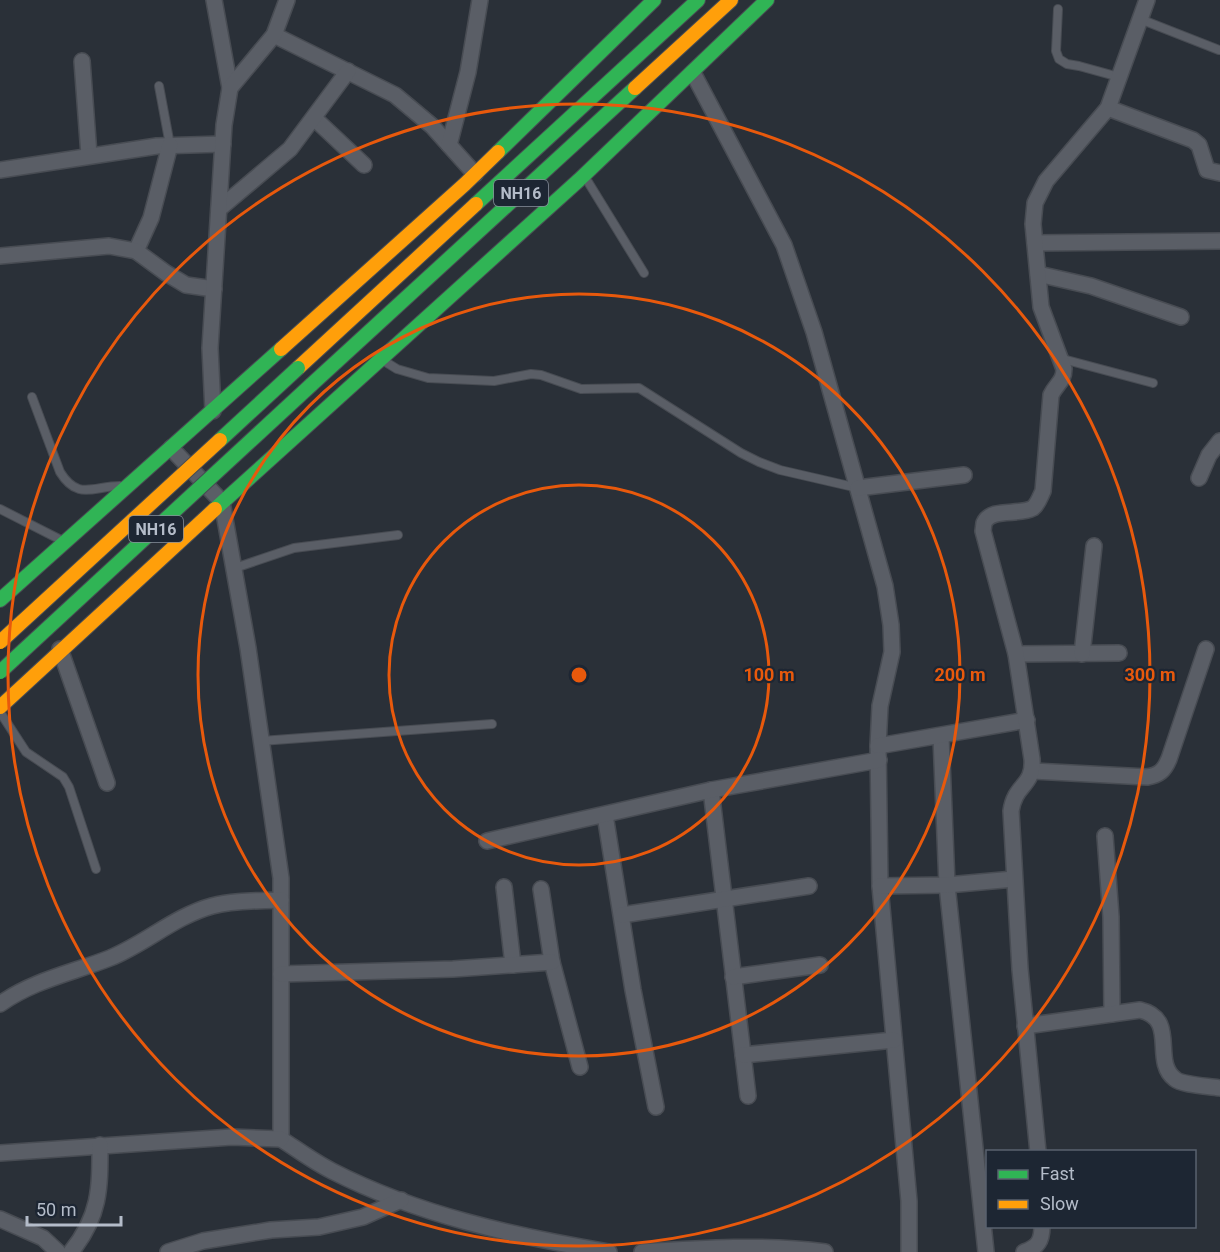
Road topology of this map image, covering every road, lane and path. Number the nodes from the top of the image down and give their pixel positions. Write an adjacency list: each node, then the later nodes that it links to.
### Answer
1 (214, 0): 18 (street)
2 (287, 0): 11 (street)
3 (480, 0): 23 (street)
4 (654, 0): 28 (main road)
5 (698, 0): 57 (main road, NH16, bridge)
6 (731, 0): 63 (main road, NH16, bridge)
7 (767, 0): 15 (main road)
8 (1147, 0): 10 (street)
9 (1058, 9): 16 (lane)
10 (1140, 19): 12 (lane); 16 (street)
11 (274, 34): 14 (street); 18 (street)
12 (1219, 50)
13 (82, 61): 24 (street)
14 (348, 71): 20 (street); 23 (street)
15 (693, 73): 29 (main road); 49 (street)
16 (1119, 77): 19 (street)
17 (159, 86): 22 (lane)
18 (230, 88): 21 (street)
19 (1108, 108): 27 (street); 32 (street)
20 (314, 118): 25 (street); 30 (street)
21 (223, 144): 22 (street); 30 (street)
22 (170, 145): 24 (street); 33 (street)
23 (449, 145): 28 (street)
24 (88, 155): 26 (street)
25 (364, 165)
26 (0, 170)
27 (1220, 173)
28 (475, 174): 43 (main road)
29 (584, 177): 35 (lane); 40 (main road)
30 (219, 209): 37 (street)
31 (1220, 241): 32 (street)
32 (1035, 243): 36 (street)
33 (136, 251): 34 (street); 37 (street)
34 (0, 256)
35 (644, 273)
36 (1038, 274): 38 (street); 39 (street)
37 (214, 289): 43 (street)
38 (1181, 317)
39 (1059, 358): 41 (lane); 61 (street)
40 (381, 359): 49 (lane); 50 (main road)
41 (1153, 383)
42 (32, 397): 48 (lane)
43 (213, 411): 45 (main road)
44 (1220, 441): 47 (street)
45 (171, 448): 48 (main road); 50 (street)
46 (964, 475): 49 (street)
47 (1199, 478)
48 (126, 487): 53 (main road)
49 (858, 488): 70 (street)
50 (222, 502): 55 (street); 59 (main road)
51 (0, 509): 53 (lane)
52 (398, 535): 55 (lane)
53 (65, 542): 56 (main road)
54 (1094, 546): 62 (street)
55 (232, 569): 69 (street)
56 (0, 600)
57 (0, 642)
58 (1206, 649): 71 (street)
59 (60, 650): 64 (main road); 72 (street)
60 (1119, 653): 62 (street)
61 (1016, 654): 62 (street); 66 (street)
62 (1082, 654)
63 (0, 672)
64 (0, 707)
65 (0, 711): 77 (lane)
66 (1027, 720): 68 (street); 71 (street)
67 (492, 724): 69 (lane)
68 (941, 736): 70 (street); 79 (street)
69 (261, 741): 85 (street)
70 (878, 753): 73 (street); 81 (street)
71 (1033, 771): 78 (street)
72 (107, 783)
73 (711, 790): 74 (street); 84 (street)
74 (605, 815): 76 (street); 86 (street)
75 (1105, 836): 93 (street)
76 (487, 840)
77 (96, 869)
78 (1014, 879): 79 (street); 94 (street)
79 (947, 885): 81 (street); 115 (street)
80 (809, 886): 84 (street)
81 (880, 886): 95 (street)
82 (504, 887): 88 (street)
83 (541, 889): 87 (street)
84 (723, 898): 86 (street); 91 (street)
85 (281, 900): 90 (street); 92 (street)
86 (622, 915): 100 (street)
87 (552, 962): 88 (street); 97 (street)
88 (513, 965): 90 (street)
89 (820, 965): 91 (street)
90 (281, 974): 101 (street)
91 (733, 978): 96 (street)
92 (0, 1004)
93 (1112, 1014): 94 (street); 98 (street)
94 (1025, 1026): 103 (street)
95 (894, 1040): 96 (street); 114 (street)
96 (743, 1055): 99 (street)
97 (580, 1067)
98 (1220, 1088)
99 (748, 1096)
100 (656, 1107)
101 (281, 1139): 102 (street); 105 (street)
102 (100, 1145): 104 (street); 109 (street)
103 (1038, 1150)
104 (0, 1152)
105 (401, 1200): 110 (street); 111 (street)
106 (0, 1219): 108 (street)
107 (1042, 1228): 116 (street)
108 (58, 1252)
109 (71, 1252)
110 (168, 1252)
111 (609, 1252)
112 (642, 1252): 113 (street)
113 (825, 1252)
114 (909, 1252)
115 (986, 1252)
116 (1024, 1252)

